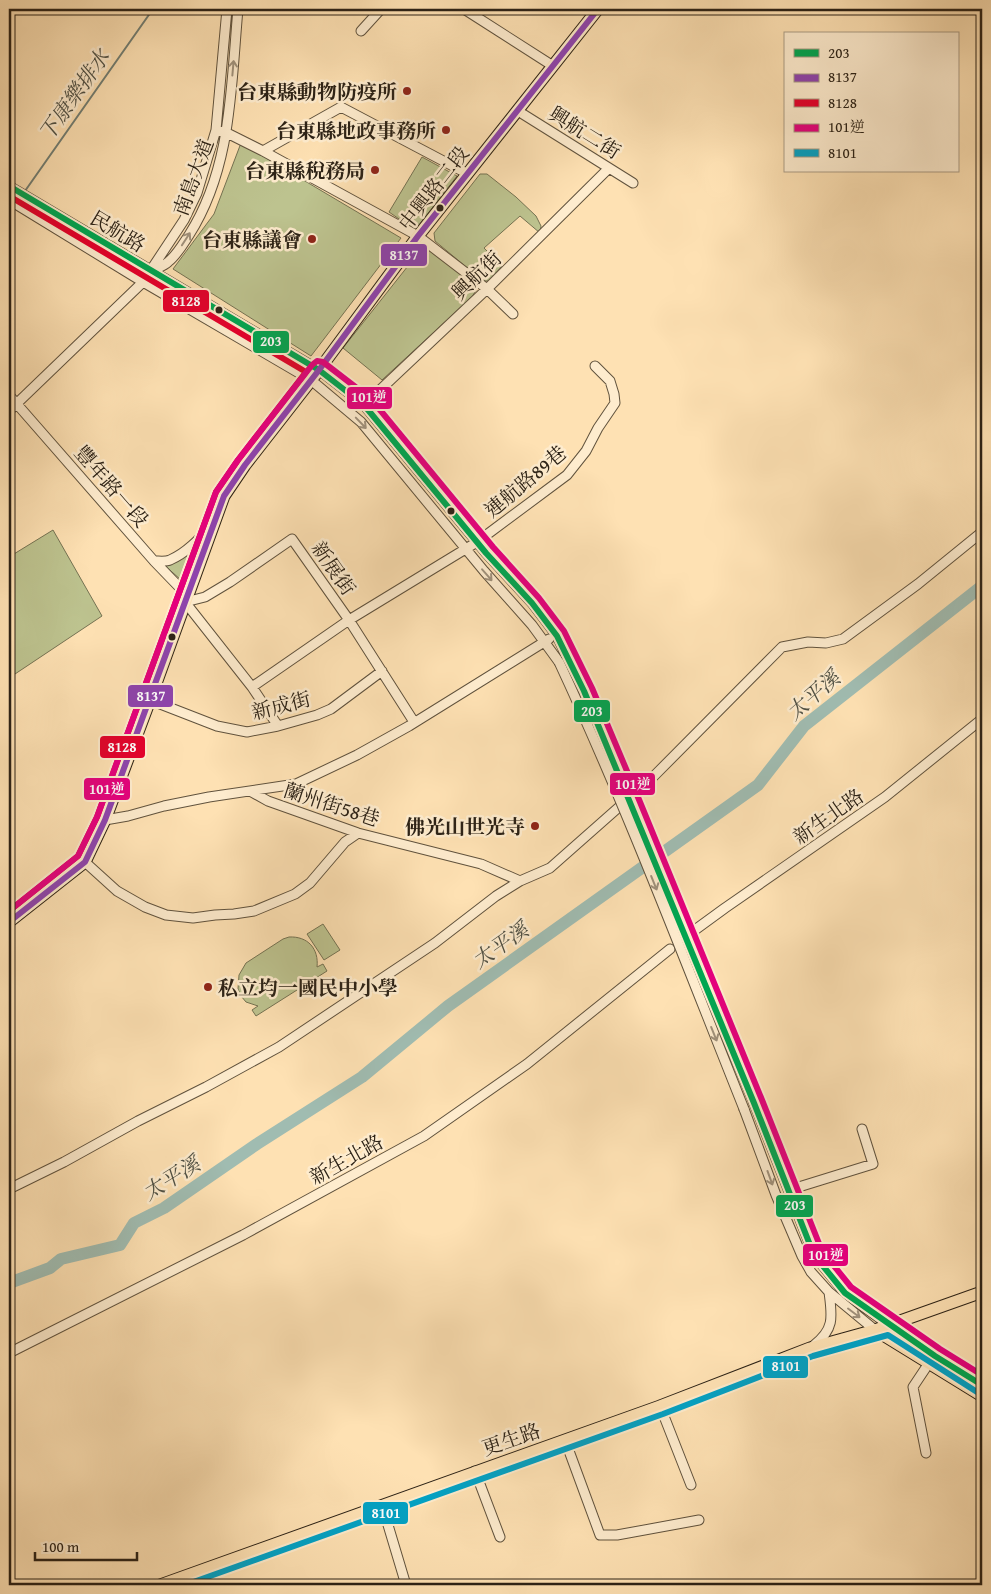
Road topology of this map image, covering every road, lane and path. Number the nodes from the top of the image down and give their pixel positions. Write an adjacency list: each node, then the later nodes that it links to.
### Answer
1 (227, 9): 9 (street, 南島大道)
2 (238, 9): 10 (street, 南島大道, one-way to 2)
3 (381, 9): 6 (street)
4 (464, 9): 7 (street)
5 (598, 9): 7 (main road, 中興路二段)
6 (361, 31)
7 (553, 66): 8 (main road, 中興路二段)
8 (518, 111): 12 (street, 興航二街); 13 (main road, 中興路二段)
9 (216, 130): 10 (street); 18 (street, 南島大道)
10 (227, 133): 11 (street); 18 (street, 南島大道, one-way to 10)
11 (263, 151): 13 (street); 17 (street)
12 (609, 168): 14 (street, 興航二街); 20 (street, 興航街)
13 (468, 174): 17 (main road, 中興路二段)
14 (633, 183)
15 (9, 186): 18 (street, 民航路)
16 (9, 200): 19 (street, 民航路)
17 (418, 236): 20 (street); 23 (main road, 中興路二段)
18 (151, 271): 19 (street); 23 (street, 民航路)
19 (143, 282): 24 (street, 民航路); 26 (street)
20 (487, 289): 21 (street); 27 (street, 興航街)
21 (513, 314)
22 (595, 366): 33 (street, 連航路89巷)
23 (319, 370): 24 (main road, 中興路二段); 27 (street, 民航路)
24 (311, 380): 30 (street, 民航路, one-way to 30); 31 (main road, 中興路二段)
25 (9, 395): 26 (street, 豐年路一段)
26 (17, 404): 28 (street); 35 (street, 豐年路一段)
27 (364, 405): 29 (street, 民航路)
28 (9, 411)
29 (414, 466): 30 (street); 33 (street, 民航路)
30 (404, 474): 34 (street, 民航路)
31 (213, 524): 35 (street); 36 (main road, 中興路二段)
32 (982, 532): 50 (street)
33 (477, 542): 34 (street, 連航路89巷); 38 (street, 民航路)
34 (466, 548): 37 (street, 連航路89巷); 39 (street, 民航路, one-way to 39)
35 (154, 561): 36 (street, 豐年路一段)
36 (185, 602): 37 (street, 新展街); 41 (street, 豐年路一段); 42 (main road, 中興路二段)
37 (349, 620): 40 (street, 新展街); 41 (street, 連航路89巷)
38 (557, 636): 39 (street); 56 (street, 民航路, bridge)
39 (543, 641): 44 (street); 58 (street, 民航路, one-way to 58, bridge)
40 (382, 671): 44 (street, 新展街); 45 (street, 新成街)
41 (252, 687): 45 (street, 豐年路一段)
42 (150, 700): 45 (street, 新成街); 47 (main road, 中興路二段)
43 (982, 719): 52 (street, 新生北路)
44 (414, 722): 46 (street)
45 (278, 726)
46 (250, 791): 47 (street); 48 (street, 蘭州街58巷)
47 (104, 820): 49 (main road, 中興路二段)
48 (358, 833): 49 (street); 50 (street, 蘭州街58巷)
49 (85, 862): 51 (main road, 中興路二段)
50 (520, 880): 55 (street)
51 (9, 922)
52 (688, 935)
53 (670, 950): 64 (street, 新生北路)
54 (862, 1129): 56 (street)
55 (9, 1189)
56 (789, 1190): 57 (street, 民航路)
57 (810, 1244): 58 (street); 61 (street, 民航路)
58 (798, 1246): 59 (street, 民航路)
59 (829, 1292): 62 (street, 民航路, one-way to 62); 63 (street)
60 (982, 1292): 61 (main road, 更生路)
61 (890, 1325): 62 (main road, 更生路); 66 (main road)
62 (875, 1330): 63 (main road, 更生路); 65 (main road)
63 (810, 1348): 68 (main road, 更生路)
64 (9, 1353)
65 (929, 1362): 67 (main road); 70 (street)
66 (982, 1386)
67 (982, 1396)
68 (660, 1406): 69 (main road, 更生路); 72 (street)
69 (565, 1440): 71 (main road, 更生路); 74 (street)
70 (926, 1453)
71 (475, 1471): 73 (main road, 更生路); 75 (street)
72 (691, 1485)
73 (382, 1505): 76 (main road, 更生路); 77 (street)
74 (699, 1520)
75 (500, 1537)
76 (160, 1585)
77 (406, 1585)

